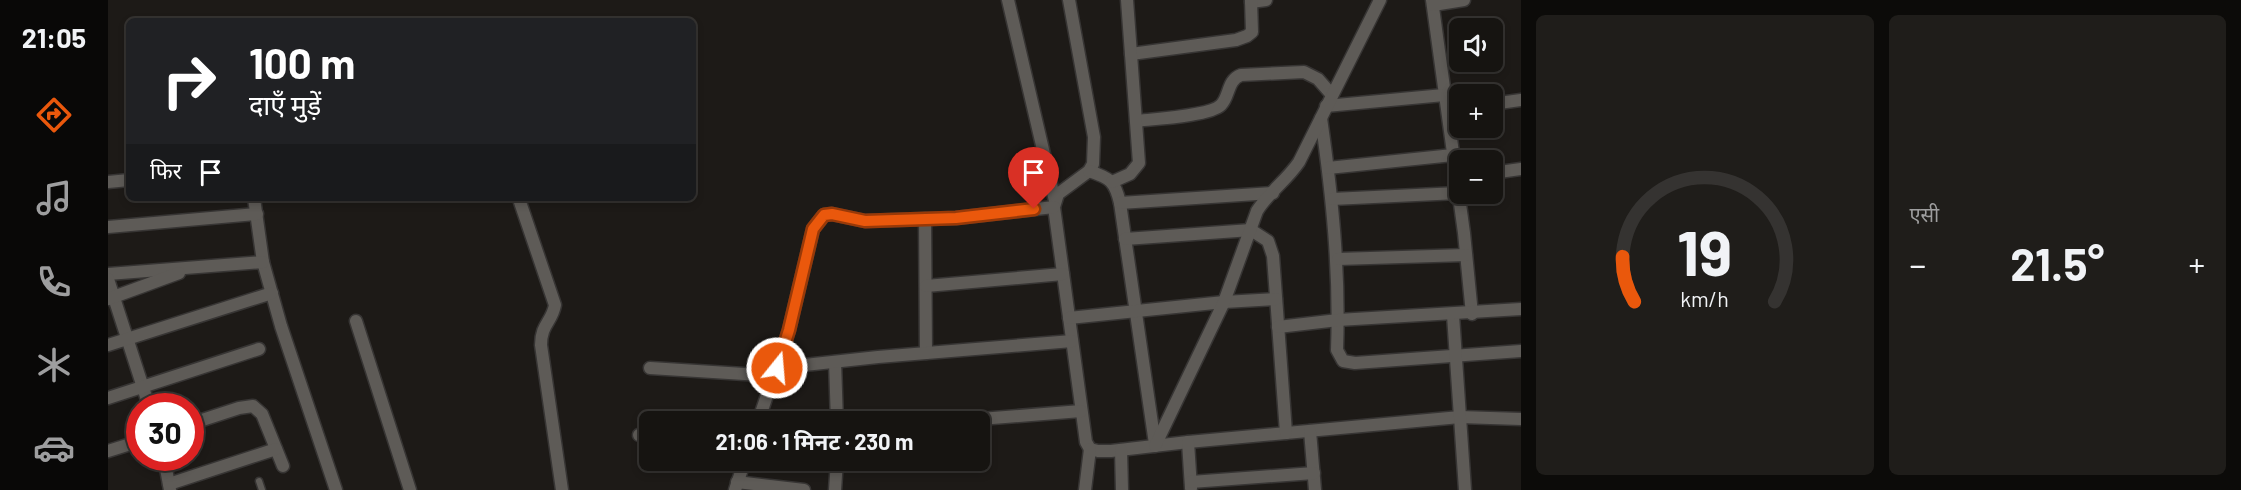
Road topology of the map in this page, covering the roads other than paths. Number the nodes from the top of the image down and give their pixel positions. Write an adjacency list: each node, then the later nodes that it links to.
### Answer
1 (1008, 0): 33 (street)
2 (1069, 0): 22 (street)
3 (1127, 0): 9 (street)
4 (1266, 0): 7 (street)
5 (1380, 0): 10 (street)
6 (1464, 0): 8 (street)
7 (1251, 1): 9 (street)
8 (1433, 3): 11 (street)
9 (1131, 54): 17 (street)
10 (1332, 94): 16 (street); 17 (street)
11 (1444, 95): 14 (street); 16 (street)
12 (1521, 100): 13 (street)
13 (1503, 102)
14 (1446, 111): 15 (street); 18 (street)
15 (1449, 111)
16 (1323, 112): 20 (street); 27 (street)
17 (1137, 121): 26 (street)
18 (1452, 150)
19 (1449, 155): 20 (street)
20 (1328, 168): 29 (street)
21 (1521, 169): 23 (street)
22 (1089, 171): 26 (street); 33 (street)
23 (1503, 171)
24 (126, 180): 25 (street)
25 (108, 182)
26 (1112, 182): 32 (street)
27 (1273, 193): 32 (street); 38 (street)
28 (1449, 193): 29 (street)
29 (1332, 199): 41 (street)
30 (255, 201): 35 (street)
31 (520, 202): 100 (street)
32 (1120, 203): 39 (street)
33 (1054, 204): 36 (street); 44 (street)
34 (1459, 204): 40 (street)
35 (257, 214): 37 (street); 42 (street)
36 (925, 219): 46 (street); 68 (street)
37 (108, 227)
38 (1251, 230): 39 (street); 49 (street); 50 (street)
39 (1125, 240): 52 (street)
40 (1466, 255): 41 (street); 53 (street)
41 (1338, 259): 56 (street)
42 (263, 262): 43 (street); 47 (street)
43 (195, 267): 45 (street); 48 (street)
44 (1063, 274): 46 (street); 55 (street)
45 (108, 276): 48 (street)
46 (926, 286): 64 (street)
47 (272, 293): 59 (street); 98 (street)
48 (111, 298): 59 (street)
49 (1276, 299): 50 (street); 58 (street)
50 (1224, 302): 52 (street); 83 (street)
51 (1521, 309): 53 (street)
52 (1136, 310): 55 (street); 83 (street)
53 (1472, 314): 54 (street)
54 (1453, 315): 56 (street); 65 (street)
55 (1069, 318): 60 (street)
56 (1338, 320): 58 (street); 65 (street)
57 (356, 321): 99 (street)
58 (1278, 327): 80 (street)
59 (127, 339): 61 (street); 69 (street)
60 (1072, 341): 64 (street); 74 (street)
61 (108, 345)
62 (259, 349): 69 (street)
63 (1521, 351): 65 (street)
64 (926, 353): 66 (street)
65 (1456, 355): 75 (street)
66 (835, 362): 68 (street); 73 (street)
67 (650, 368): 68 (street)
68 (776, 372): 72 (street)
69 (142, 387): 70 (street); 71 (street)
70 (144, 393)
71 (108, 398)
72 (762, 411)
73 (837, 411)
74 (1081, 411): 76 (street); 85 (street)
75 (1460, 417): 78 (street); 79 (street); 106 (street)
76 (990, 418)
77 (204, 419): 84 (street)
78 (1521, 419)
79 (1311, 431): 80 (street); 92 (street)
80 (1286, 433): 81 (street)
81 (1188, 442): 83 (street); 95 (street)
82 (126, 445): 87 (street)
83 (1155, 446): 86 (street)
84 (276, 449): 88 (street); 96 (street)
85 (1090, 449): 86 (street); 103 (street)
86 (1120, 450): 104 (street)
87 (108, 451)
88 (284, 466)
89 (167, 471): 96 (street)
90 (741, 471): 94 (street)
91 (837, 471): 102 (street)
92 (1314, 473): 95 (street); 105 (street)
93 (259, 481): 97 (lane)
94 (736, 486): 101 (street)
95 (1191, 486)
96 (170, 487)
97 (262, 490)
98 (336, 490)
99 (410, 490)
100 (562, 490)
101 (804, 490)
102 (836, 490)
103 (1084, 490)
104 (1122, 490)
105 (1315, 490)
106 (1464, 490)

